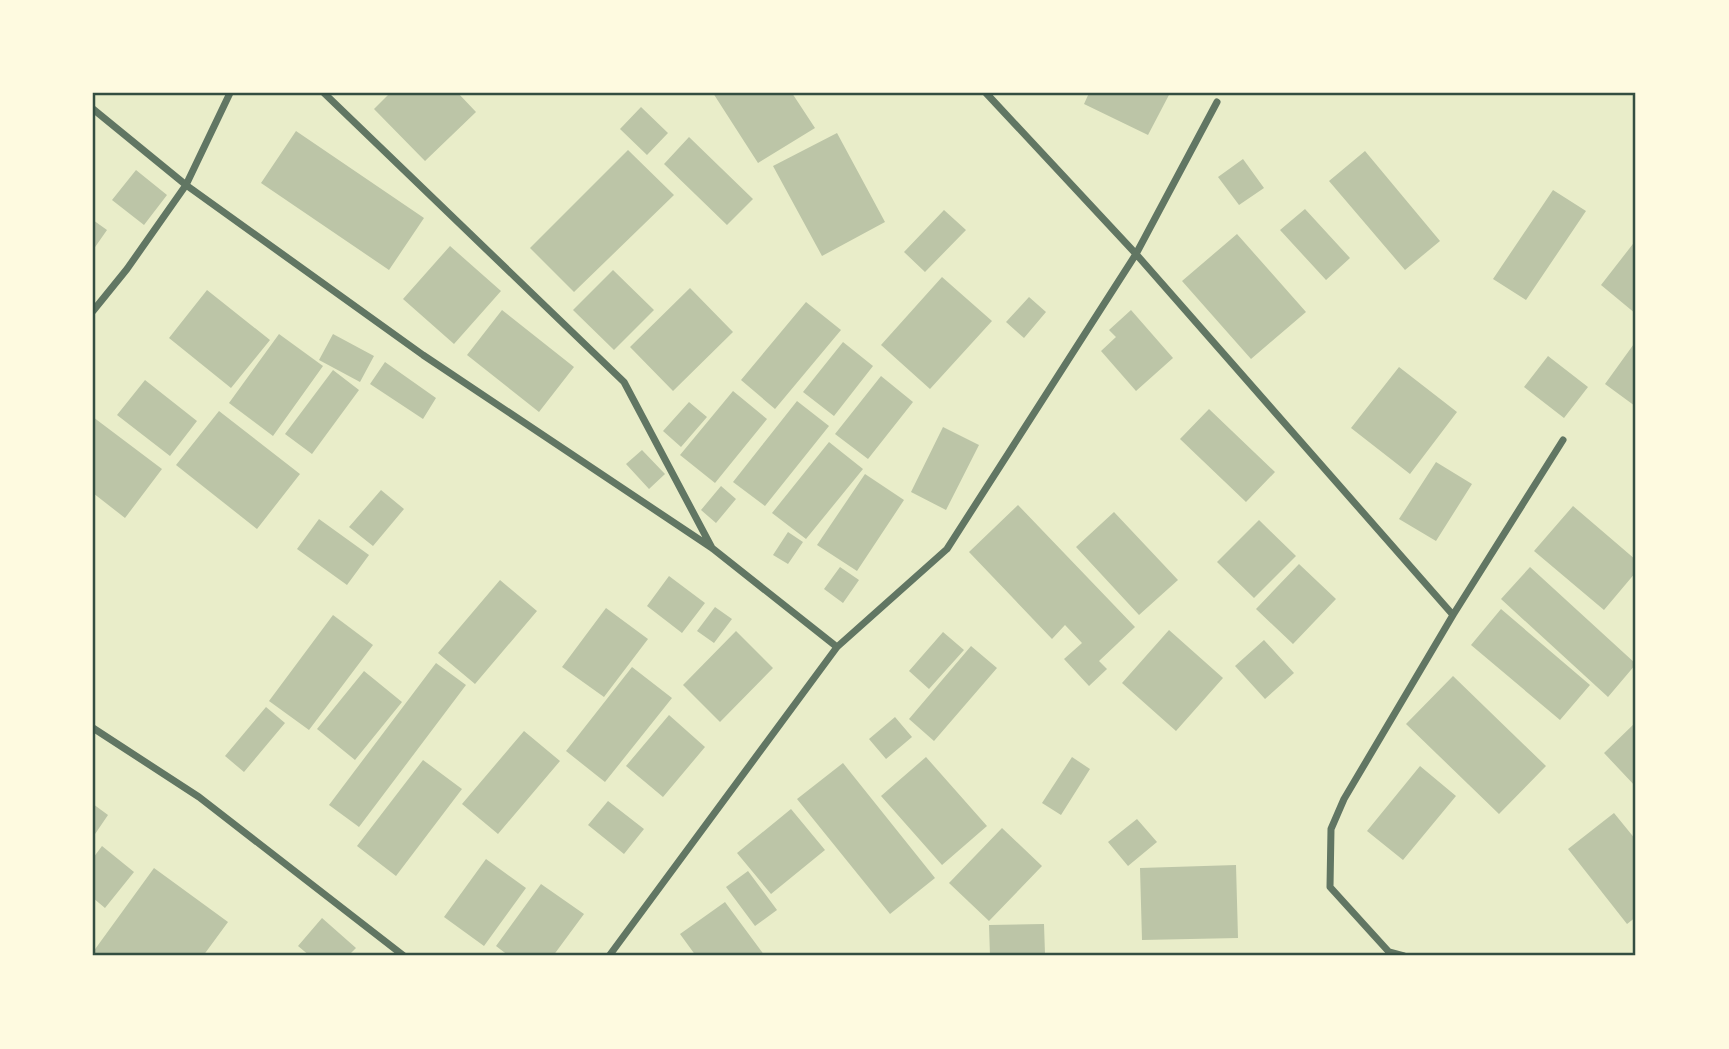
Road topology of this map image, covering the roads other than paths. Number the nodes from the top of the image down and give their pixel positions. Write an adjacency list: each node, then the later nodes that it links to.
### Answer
1 (230, 93): 6 (street)
2 (324, 93): 10 (street)
3 (986, 93): 7 (street)
4 (1217, 102): 7 (street)
5 (93, 109): 6 (street)
6 (186, 185): 8 (street); 10 (street)
7 (1136, 254): 11 (street); 12 (street)
8 (93, 311)
9 (1563, 440): 11 (street)
10 (712, 548): 12 (street)
11 (1453, 615): 14 (street)
12 (837, 647): 16 (street)
13 (93, 728): 15 (street)
14 (1386, 954): 17 (street)
15 (404, 956)
16 (609, 956)
17 (1404, 956)

